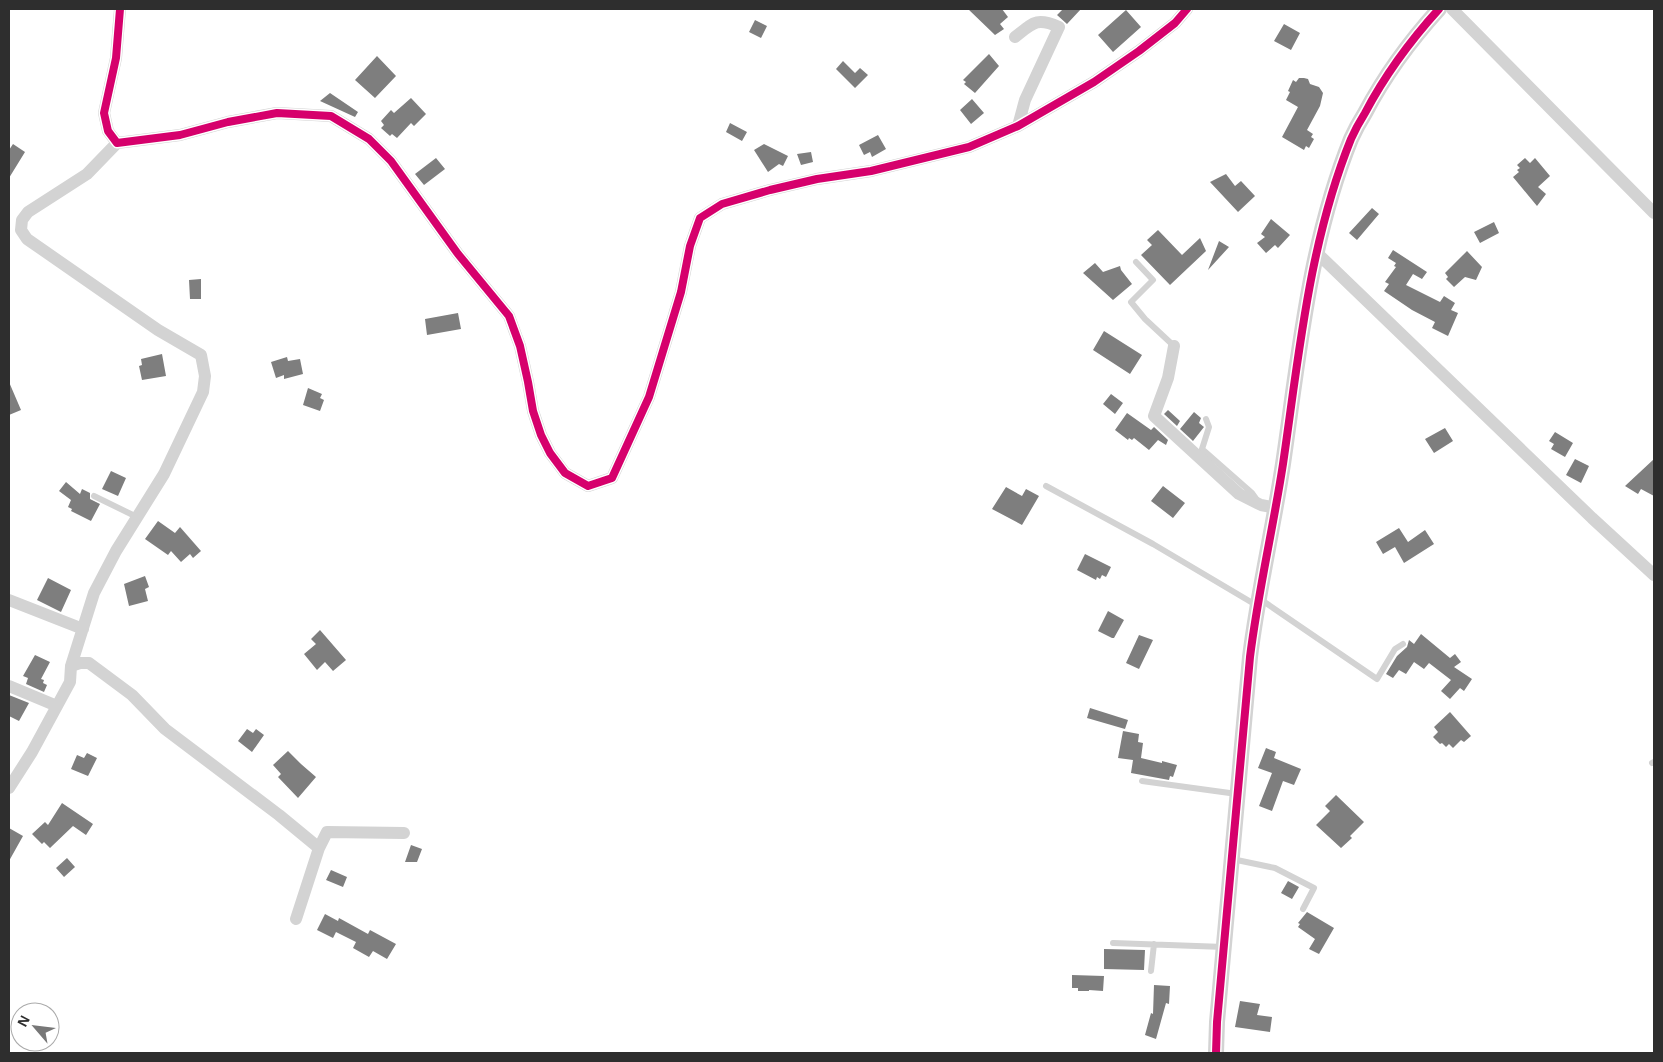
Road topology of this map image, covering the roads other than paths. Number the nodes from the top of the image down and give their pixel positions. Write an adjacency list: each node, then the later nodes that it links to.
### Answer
1 (120, 9): 7 (street)
2 (1187, 9): 6 (street)
3 (1439, 9): 9 (street)
4 (1452, 9): 8 (street)
5 (1015, 37): 6 (street)
6 (1018, 126): 7 (street)
7 (117, 144): 16 (street)
8 (1654, 213)
9 (1316, 252): 15 (street); 17 (street)
10 (1136, 262): 11 (lane)
11 (1174, 346): 15 (street)
12 (1206, 419): 15 (lane)
13 (1046, 486): 19 (lane)
14 (94, 496): 16 (lane)
15 (1268, 506): 19 (street)
16 (138, 517): 20 (street)
17 (1654, 574)
18 (9, 600): 20 (street)
19 (1258, 602): 21 (lane); 27 (street)
20 (83, 629): 22 (street)
21 (1403, 644)
22 (72, 666): 24 (street); 29 (street)
23 (9, 686): 24 (street)
24 (57, 706): 26 (street)
25 (1142, 782): 27 (lane)
26 (9, 788)
27 (1238, 794): 30 (street)
28 (404, 833): 29 (street)
29 (319, 848): 32 (street)
30 (1232, 859): 31 (lane); 35 (street)
31 (1303, 909)
32 (296, 919)
33 (1113, 942): 34 (lane)
34 (1154, 944): 35 (lane); 36 (lane)
35 (1224, 947): 37 (street)
36 (1152, 971)
37 (1216, 1053)

